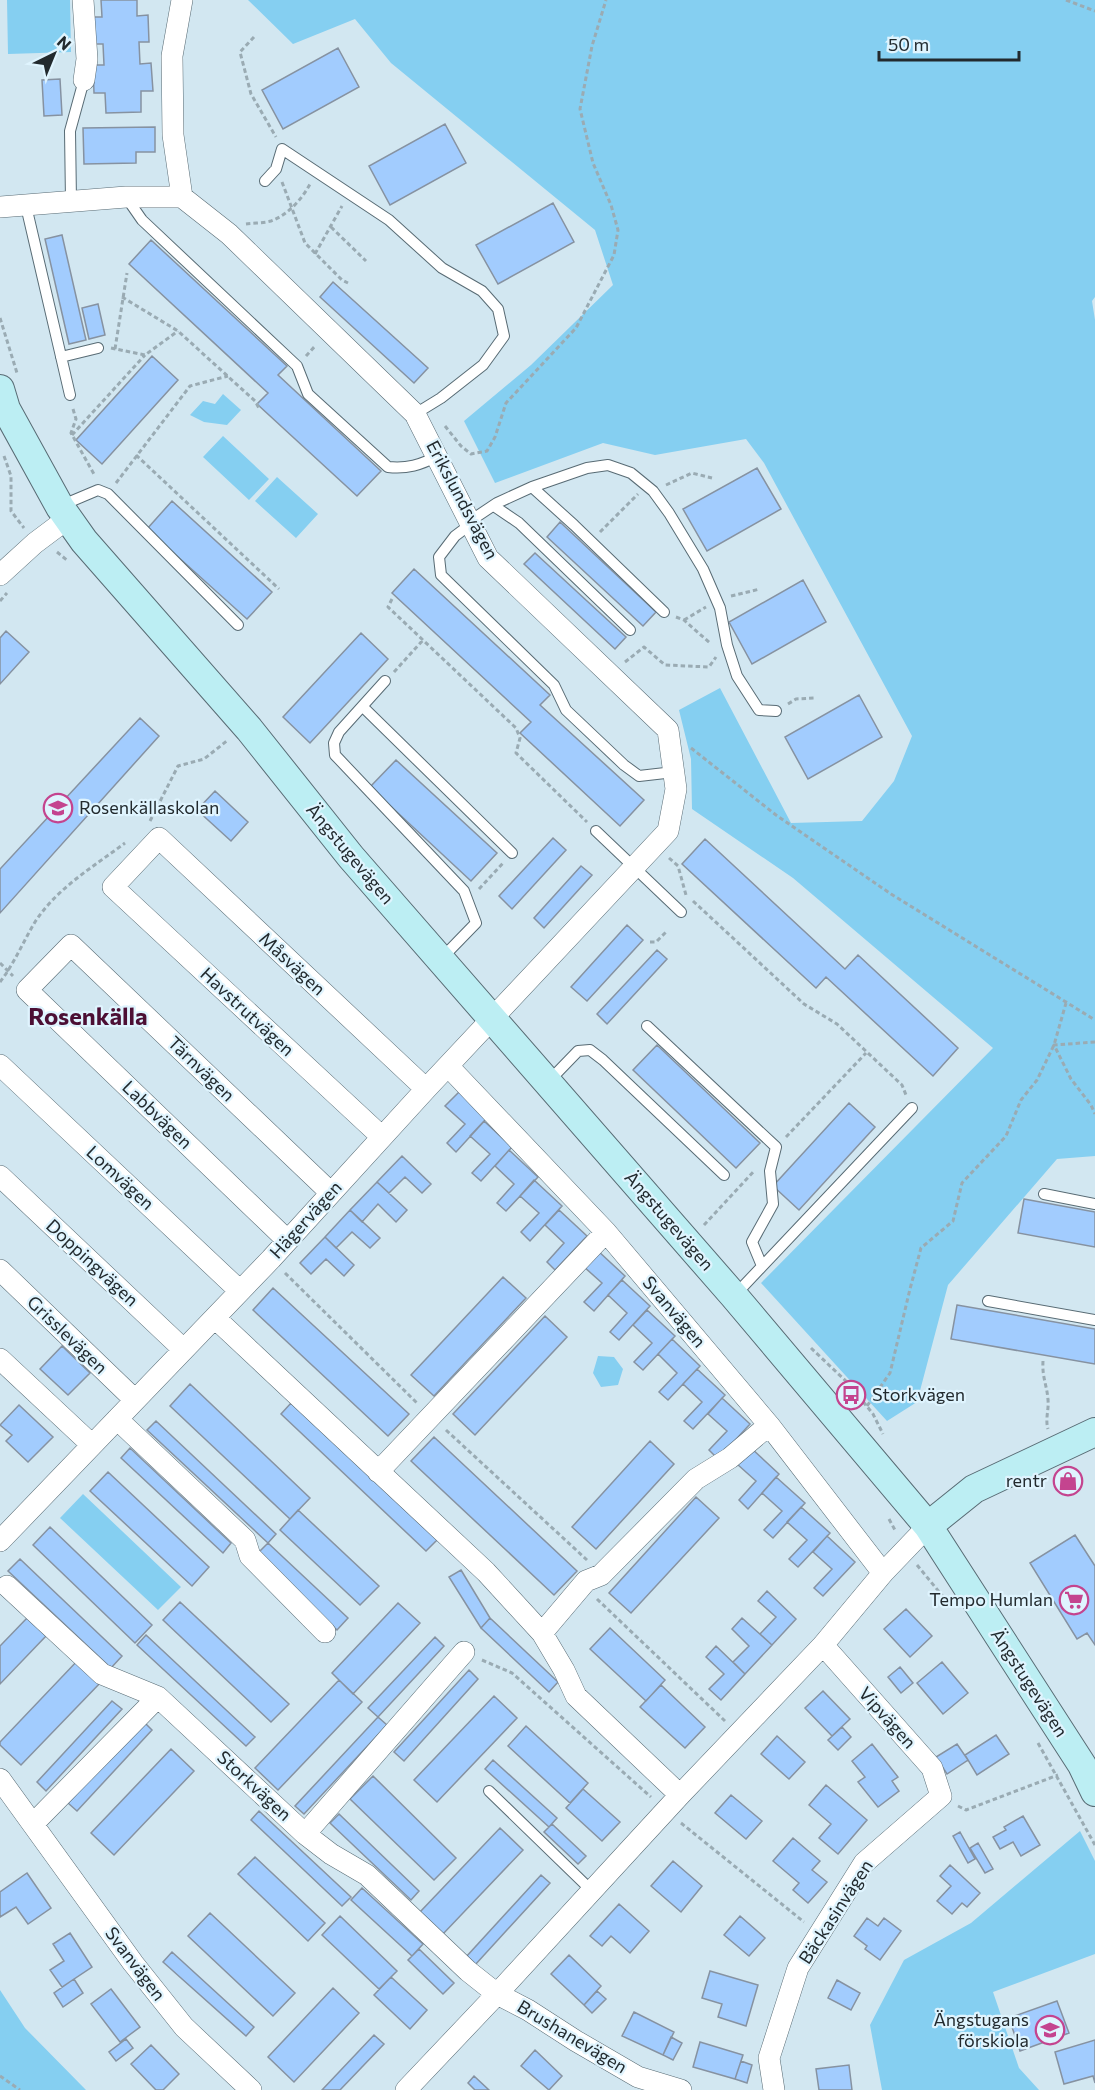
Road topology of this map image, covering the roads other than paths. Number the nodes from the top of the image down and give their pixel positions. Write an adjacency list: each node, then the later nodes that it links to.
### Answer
1 (82, 0): 3 (street)
2 (182, 0): 6 (street)
3 (84, 80): 7 (lane)
4 (265, 180): 14 (lane)
5 (126, 197): 6 (street); 7 (street); 15 (lane)
6 (182, 197): 14 (street, Erikslundsvägen)
7 (71, 201): 8 (street)
8 (26, 206): 9 (street); 11 (lane)
9 (0, 207)
10 (98, 348): 11 (lane)
11 (61, 357): 13 (lane)
12 (0, 389): 18 (street, Ängstugevägen)
13 (70, 395)
14 (416, 414): 15 (street, Erikslundsvägen)
15 (437, 456): 19 (street, Erikslundsvägen)
16 (532, 487): 17 (lane); 21 (lane); 26 (lane)
17 (494, 506): 19 (lane); 23 (lane)
18 (64, 513): 20 (street); 22 (lane); 33 (street, Ängstugevägen)
19 (471, 523): 27 (street, Erikslundsvägen); 27 (lane)
20 (0, 575)
21 (664, 612)
22 (238, 625)
23 (630, 630)
24 (385, 681): 25 (lane)
25 (363, 707): 29 (lane); 33 (lane)
26 (776, 711)
27 (674, 772): 30 (street)
28 (596, 831): 30 (lane)
29 (508, 857)
30 (634, 867): 32 (lane); 35 (street)
31 (113, 887): 40 (street, Måsvägen); 42 (street, Havstrutvägen)
32 (681, 912)
33 (441, 959): 35 (street, Ängstugevägen)
34 (27, 990): 45 (street, Tärnvägen); 49 (street, Labbvägen)
35 (492, 1020): 38 (street, Hägervägen); 39 (street, Ängstugevägen)
36 (647, 1026): 50 (lane)
37 (0, 1065): 52 (street, Lomvägen)
38 (448, 1065): 40 (street, Hägervägen); 48 (street, Svanvägen)
39 (548, 1083): 43 (lane); 53 (street, Ängstugevägen)
40 (426, 1089): 42 (street, Hägervägen)
41 (912, 1108): 50 (lane)
42 (382, 1137): 45 (street, Hägervägen)
43 (724, 1175)
44 (0, 1176): 57 (street, Doppingvägen)
45 (330, 1192): 49 (street, Hägervägen)
46 (1044, 1194): 47 (lane)
47 (1095, 1204)
48 (606, 1232): 61 (street, Svanvägen); 64 (street)
49 (287, 1240): 52 (street, Hägervägen)
50 (762, 1266): 53 (lane)
51 (0, 1270): 59 (street, Grisslevägen)
52 (240, 1291): 55 (street, Hägervägen)
53 (734, 1296): 65 (street, Ängstugevägen)
54 (988, 1301): 56 (lane)
55 (215, 1318): 57 (street, Hägervägen); 64 (street)
56 (1095, 1320)
57 (183, 1349): 59 (street, Hägervägen)
58 (0, 1359): 63 (street)
59 (135, 1400): 60 (street, Hägervägen)
60 (117, 1419): 63 (street, Hägervägen); 69 (street)
61 (769, 1425): 67 (street, Svanvägen); 70 (street)
62 (1095, 1432): 65 (street)
63 (92, 1445): 66 (street, Hägervägen)
64 (378, 1472): 70 (street)
65 (928, 1526): 67 (street); 76 (street, Ängstugevägen)
66 (0, 1541)
67 (883, 1573): 71 (street)
68 (7, 1586): 73 (street, Storkvägen)
69 (325, 1632)
70 (542, 1633): 77 (street)
71 (823, 1645): 77 (street); 78 (street, Vipvägen)
72 (464, 1652): 80 (street)
73 (158, 1697): 79 (street); 80 (street, Storkvägen)
74 (0, 1779): 79 (street, Svanvägen)
75 (489, 1791): 81 (lane)
76 (1095, 1792)
77 (680, 1795): 81 (street)
78 (941, 1796): 86 (street, Bäckasinvägen)
79 (33, 1824): 83 (street, Svanvägen)
80 (305, 1834): 82 (street, Storkvägen)
81 (592, 1891): 82 (street)
82 (497, 1994): 84 (street); 85 (street, Brushanevägen)
83 (251, 2090)
84 (406, 2090)
85 (681, 2090)
86 (774, 2090)

